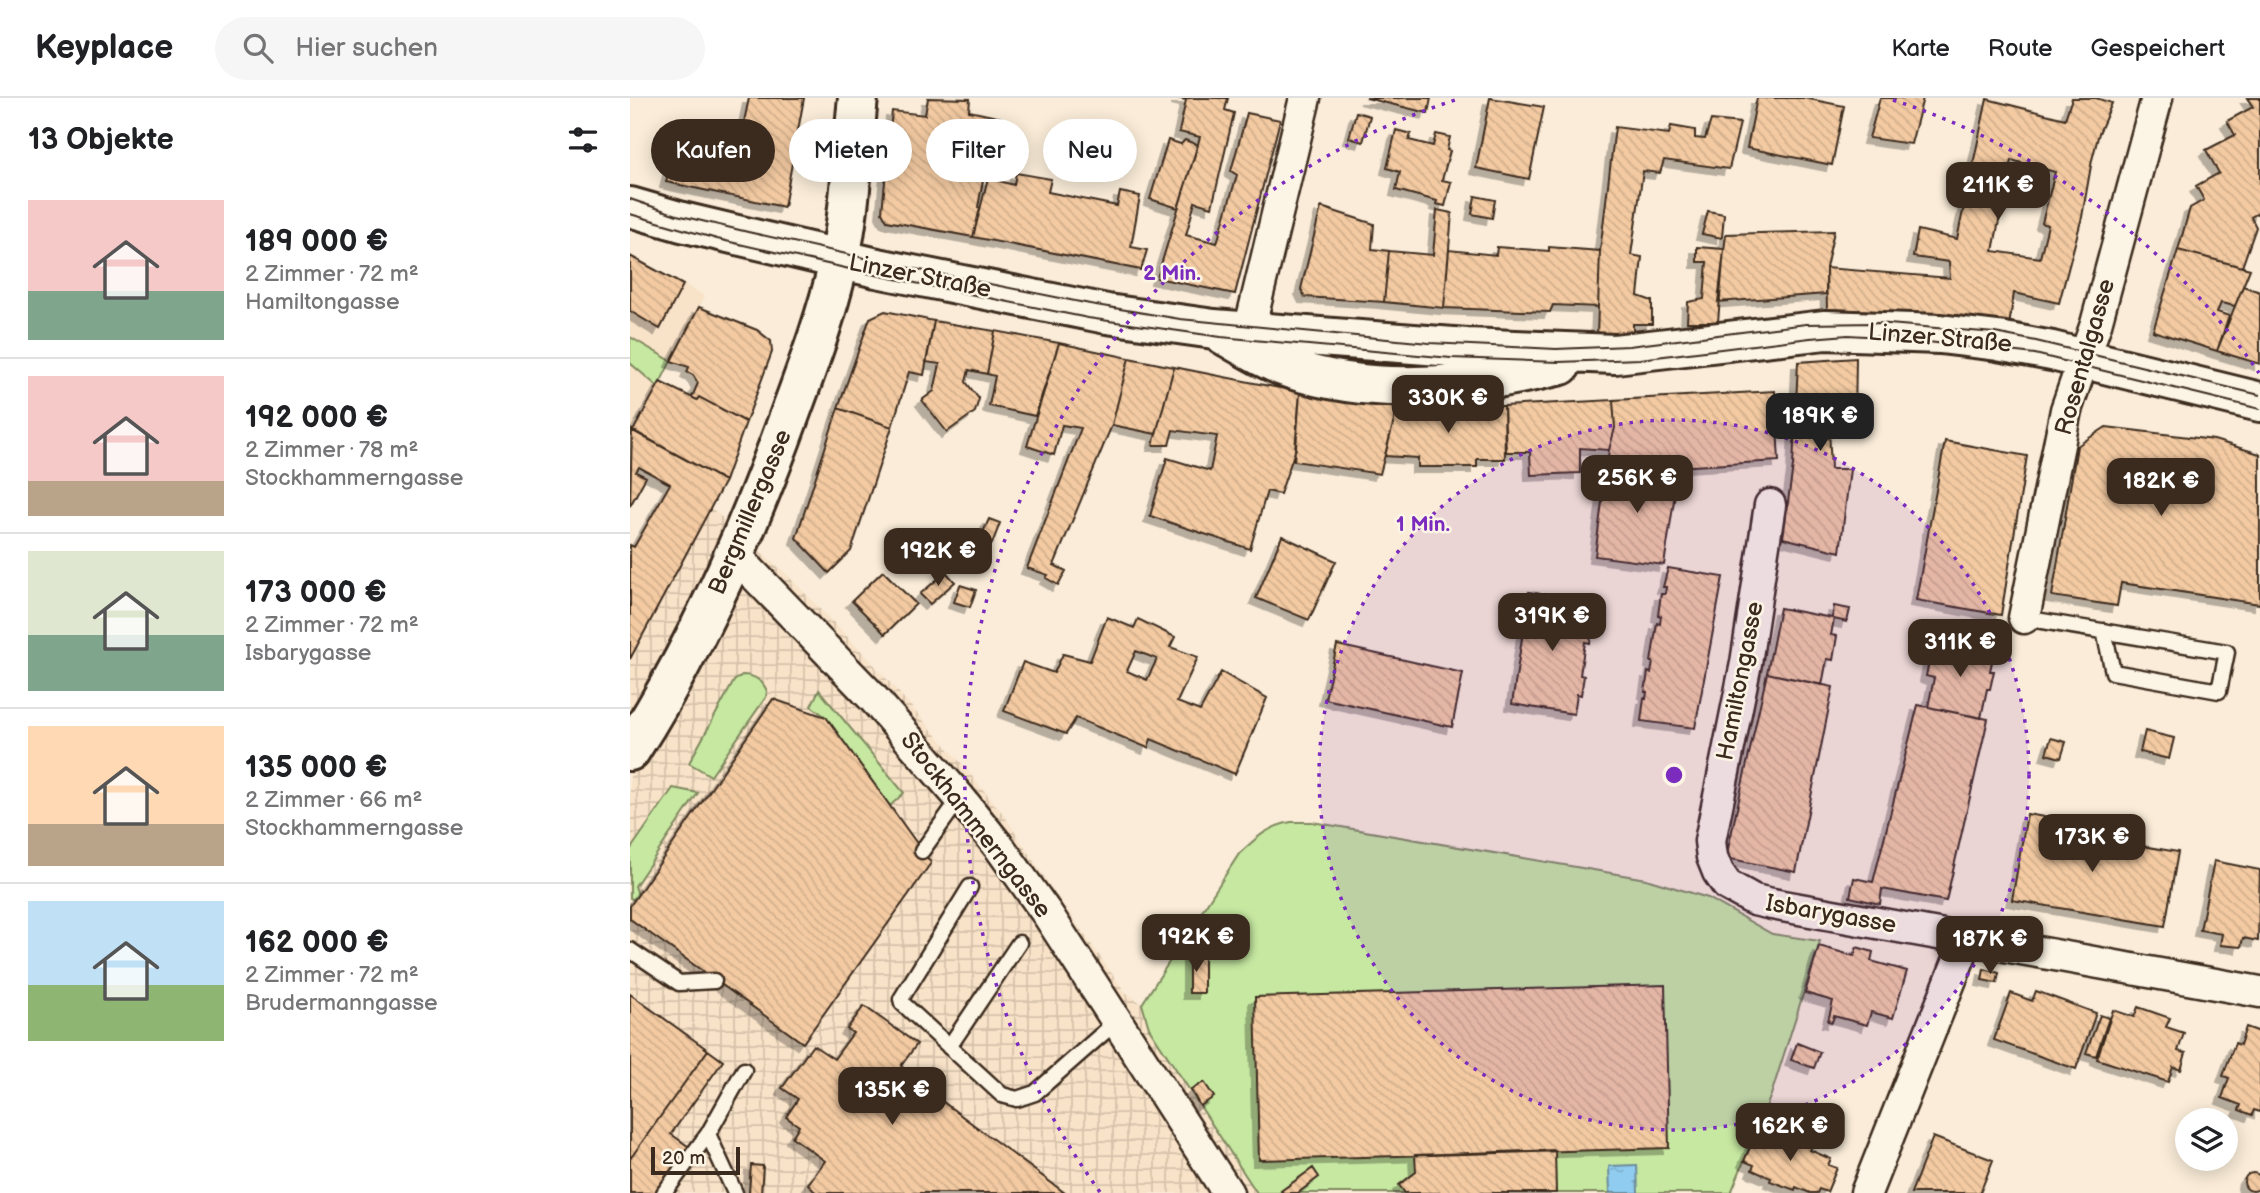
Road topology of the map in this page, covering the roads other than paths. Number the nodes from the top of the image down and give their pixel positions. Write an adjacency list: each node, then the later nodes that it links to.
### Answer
1 (858, 98): 5 (main road, Bergmillergasse)
2 (1305, 98): 6 (street)
3 (2157, 98): 7 (street, Rosentalgasse)
4 (630, 207): 5 (main road, Linzer Straße)
5 (839, 260): 6 (main road, Linzer Straße); 10 (main road, Bergmillergasse)
6 (1231, 330): 7 (main road, Linzer Straße)
7 (2084, 359): 8 (main road, Linzer Straße); 11 (street, Rosentalgasse)
8 (2260, 402)
9 (1770, 505): 16 (street, Hamiltongasse)
10 (735, 555): 13 (main road, Bergmillergasse); 14 (street, Stockhammerngasse)
11 (2024, 618): 12 (lane)
12 (2105, 631): 12 (lane)
13 (630, 751)
14 (960, 798): 15 (lane); 23 (street, Stockhammerngasse)
15 (922, 851)
16 (1712, 857): 18 (street, Isbarygasse)
17 (970, 887): 24 (lane)
18 (1967, 939): 22 (street, Isbarygasse); 30 (street)
19 (1019, 943): 24 (lane)
20 (630, 950): 21 (lane)
21 (714, 981)
22 (2260, 992)
23 (1117, 1021): 24 (lane); 29 (street, Stockhammerngasse)
24 (949, 1047)
25 (744, 1070): 26 (lane)
26 (708, 1134): 27 (lane); 28 (lane)
27 (664, 1193)
28 (735, 1193)
29 (1228, 1193)
30 (1866, 1193)

